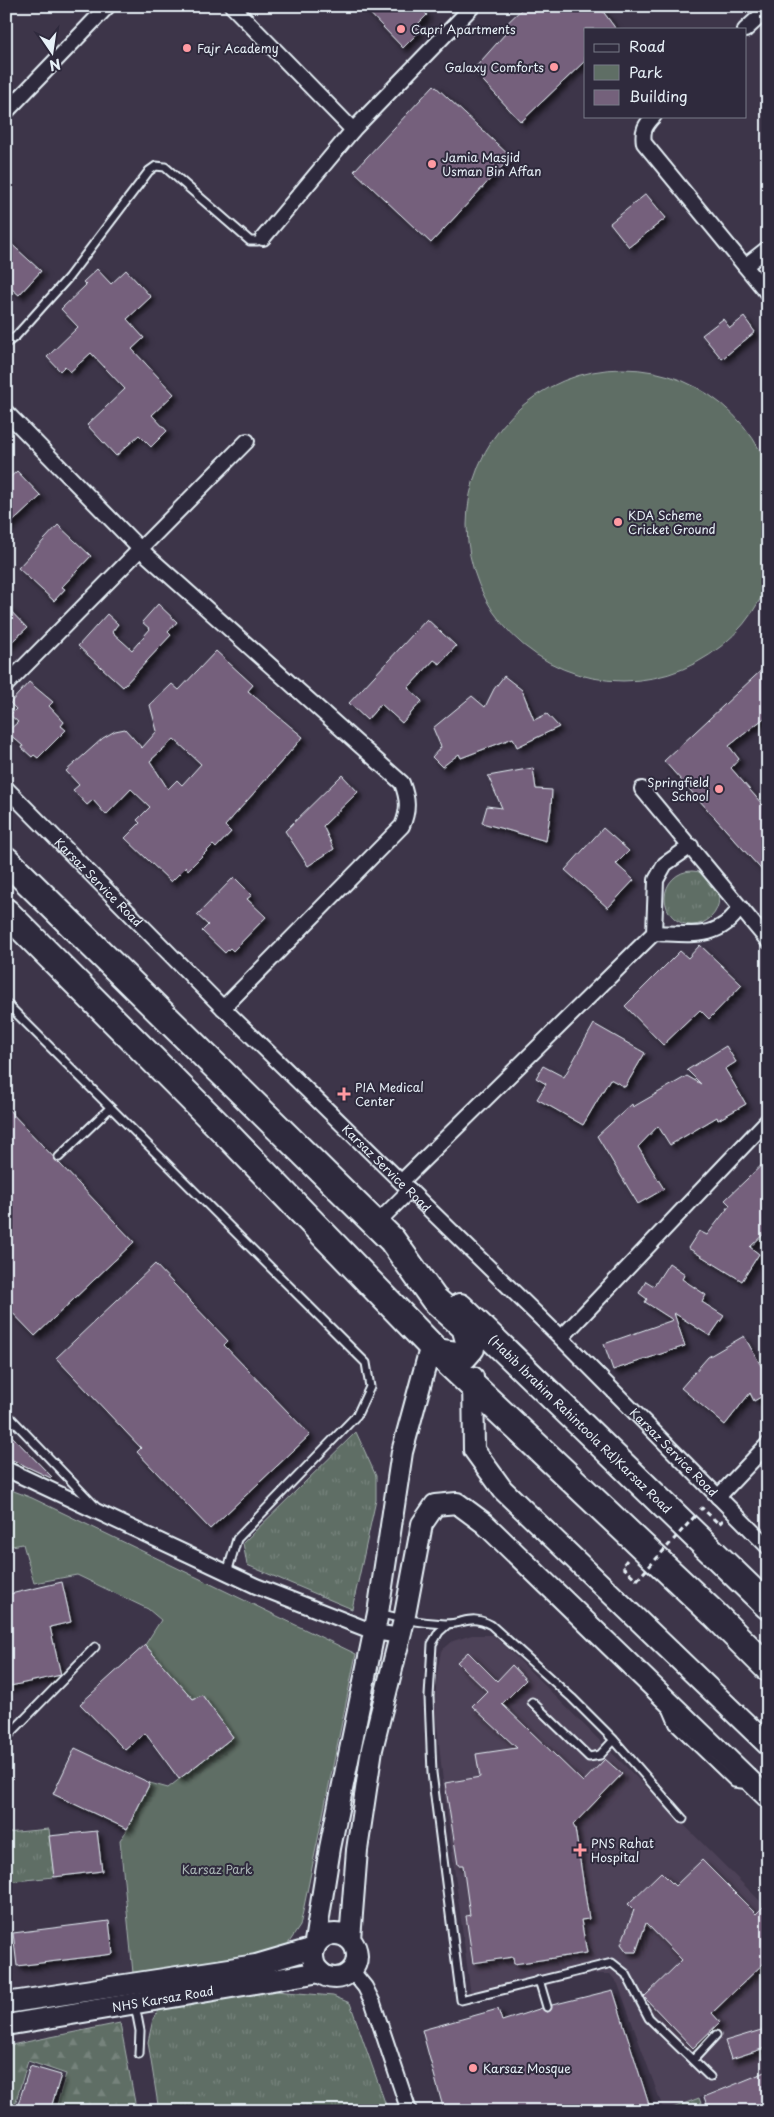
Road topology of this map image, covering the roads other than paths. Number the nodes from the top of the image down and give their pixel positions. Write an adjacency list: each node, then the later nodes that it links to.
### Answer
1 (108, 6): 6 (street)
2 (232, 6): 8 (street)
3 (473, 6): 8 (street)
4 (768, 9): 5 (street)
5 (746, 29)
6 (6, 112)
7 (652, 118): 11 (street)
8 (353, 130): 9 (street)
9 (263, 238): 13 (lane)
10 (768, 248): 11 (street)
11 (745, 266): 12 (street)
12 (768, 294)
13 (8, 342)
14 (6, 412): 16 (street)
15 (247, 441): 16 (street)
16 (141, 550): 17 (street); 27 (street)
17 (6, 685)
18 (6, 788): 27 (street, Karsaz Service Road)
19 (642, 788): 20 (street)
20 (691, 846): 22 (street); 24 (street)
21 (6, 860): 32 (highway)
22 (740, 906): 24 (street); 25 (street)
23 (6, 912): 34 (highway)
24 (654, 933): 31 (street)
25 (768, 940)
26 (6, 1003): 28 (lane)
27 (223, 1008): 31 (street, Karsaz Service Road)
28 (110, 1108): 30 (lane); 43 (lane)
29 (768, 1120): 33 (street)
30 (58, 1157)
31 (406, 1185): 32 (street); 33 (street, Karsaz Service Road)
32 (384, 1232): 35 (highway); 44 (highway, (Habib Ibrahim Rahintoola Rd)Karsaz Road)
33 (561, 1338): 40 (street, Karsaz Service Road)
34 (434, 1348): 35 (highway); 36 (highway); 45 (street)
35 (471, 1348): 36 (street)
36 (473, 1385): 49 (highway); 53 (street)
37 (6, 1414): 41 (lane)
38 (768, 1444): 40 (street)
39 (6, 1470): 41 (street)
40 (718, 1498): 42 (street, Karsaz Service Road)
41 (107, 1518): 43 (street)
42 (768, 1547)
43 (227, 1573): 45 (street)
44 (768, 1606)
45 (376, 1623): 47 (street); 47 (lane); 56 (street)
46 (448, 1624): 47 (lane); 52 (lane); 62 (lane)
47 (402, 1628): 54 (street); 57 (street)
48 (95, 1647): 51 (lane)
49 (768, 1668)
50 (532, 1702): 52 (lane)
51 (6, 1738)
52 (614, 1740): 55 (lane)
53 (768, 1745)
54 (761, 1791)
55 (683, 1819)
56 (330, 1848): 57 (street); 59 (street)
57 (357, 1850): 58 (street)
58 (350, 1939): 59 (street); 60 (street)
59 (314, 1948): 61 (street); 63 (street)
60 (351, 1970): 61 (street); 71 (street)
61 (320, 1972): 64 (street, NHS Karsaz Road)
62 (539, 1980): 65 (lane); 69 (lane)
63 (6, 2003)
64 (135, 2004): 66 (street, NHS Karsaz Road); 68 (lane)
65 (547, 2007)
66 (6, 2025)
67 (716, 2035): 69 (lane)
68 (139, 2054)
69 (693, 2060): 70 (lane)
70 (710, 2077)
71 (409, 2111)

